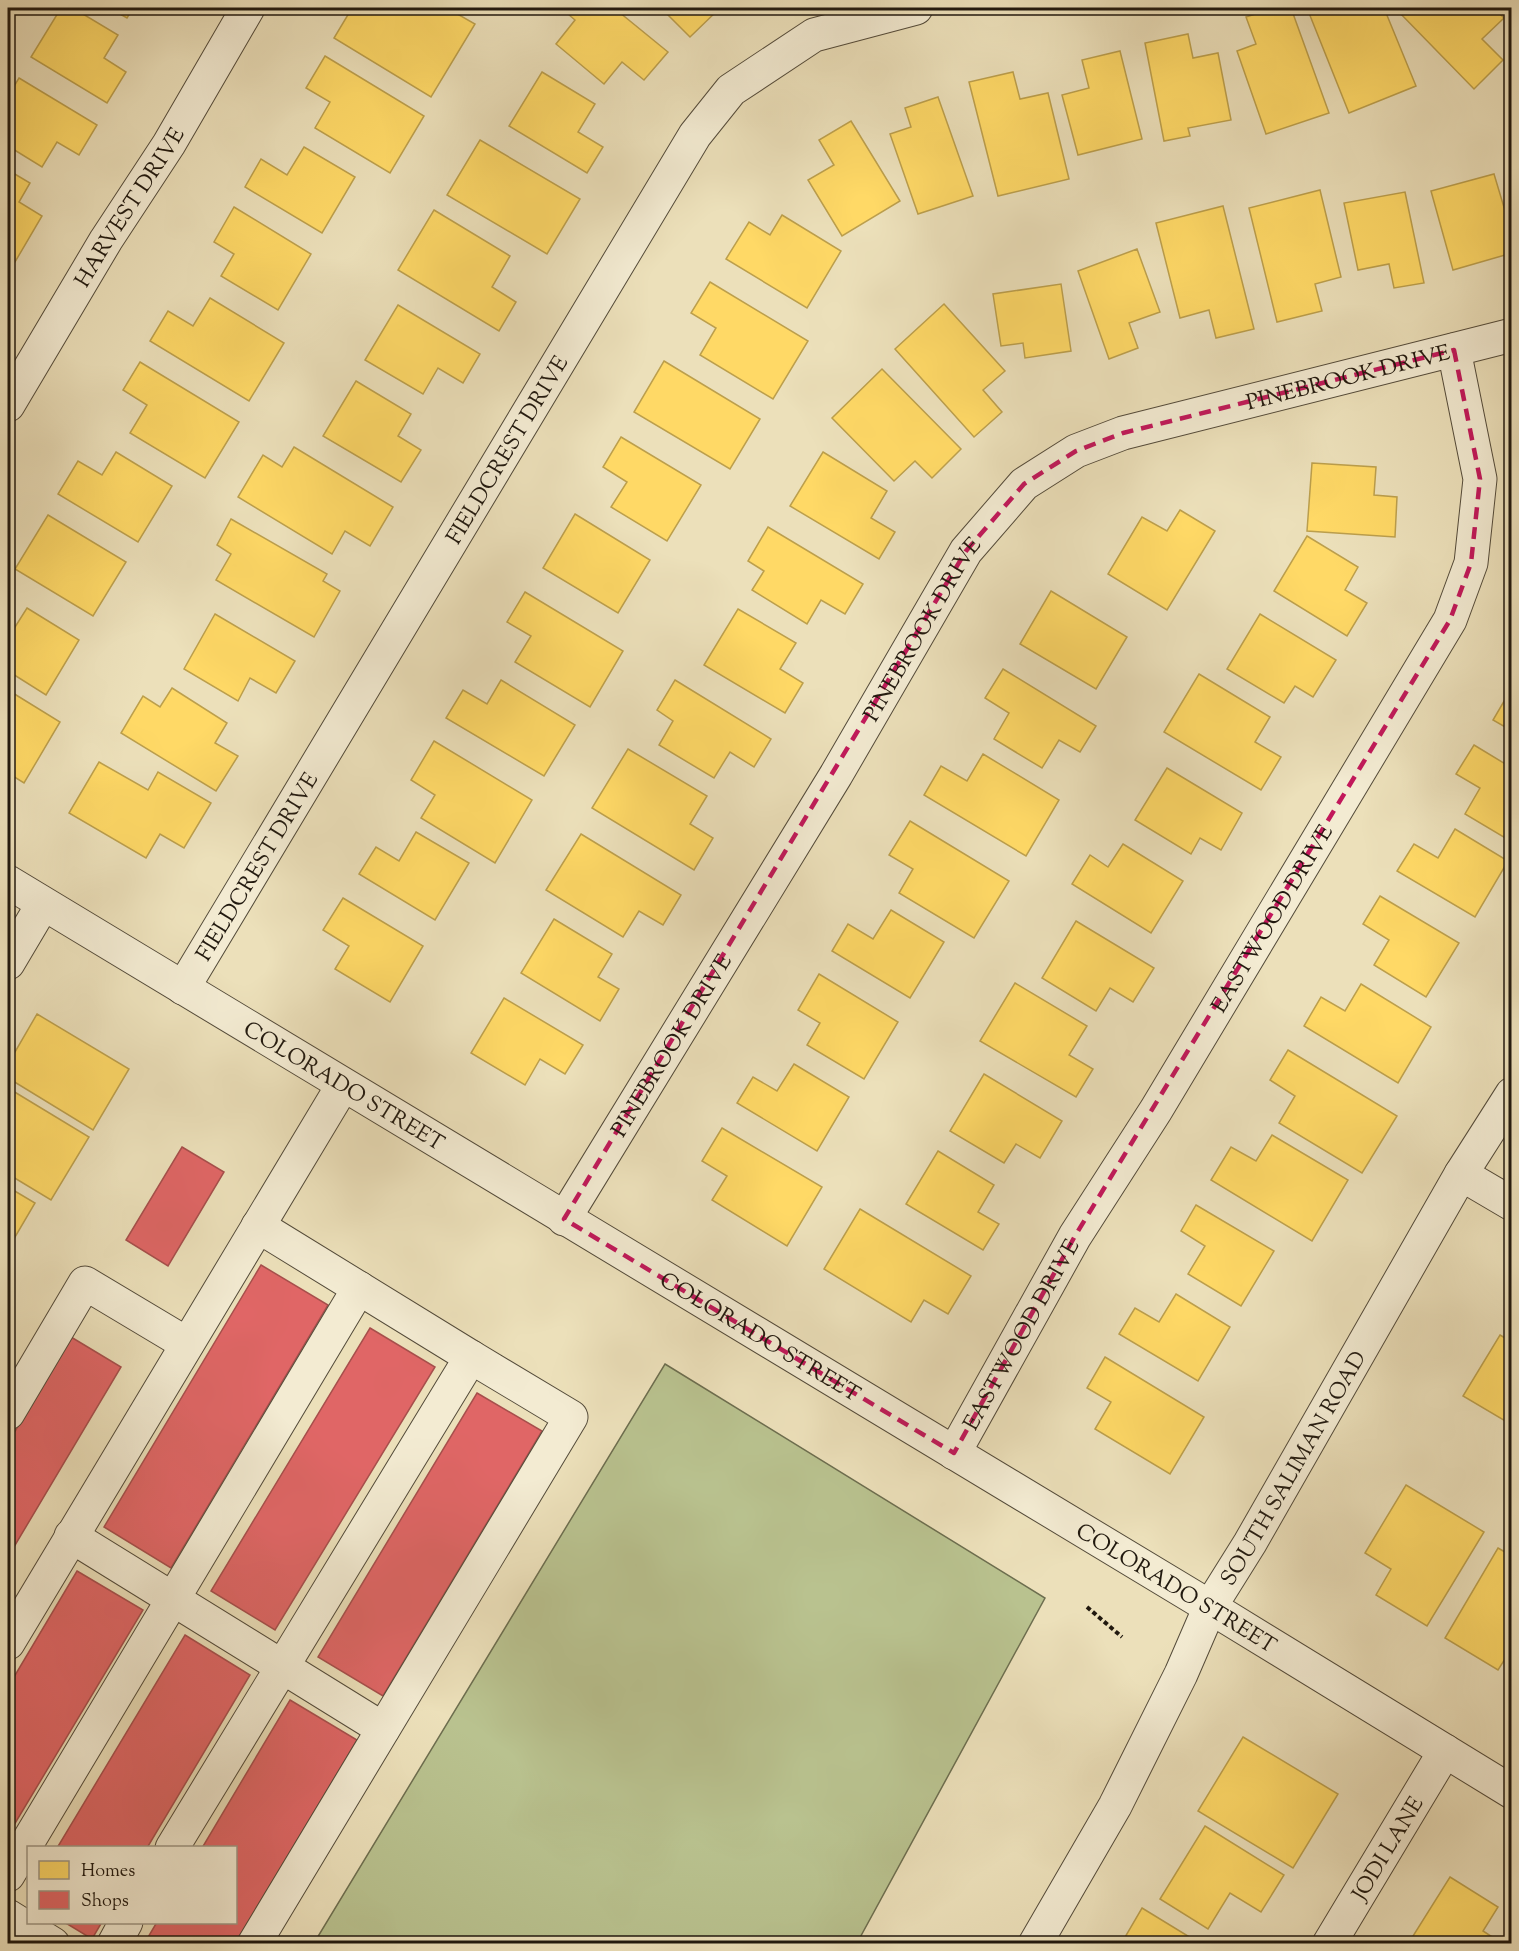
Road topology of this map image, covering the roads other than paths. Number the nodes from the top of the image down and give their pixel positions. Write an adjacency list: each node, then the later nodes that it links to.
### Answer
1 (248, 8): 5 (street, HARVEST DRIVE)
2 (916, 8): 9 (street, FIELDCREST DRIVE)
3 (1512, 335): 4 (street, PINEBROOK DRIVE)
4 (1454, 350): 14 (street, PINEBROOK DRIVE); 20 (street, EASTWOOD DRIVE)
5 (8, 405)
6 (8, 882): 7 (street, COLORADO STREET)
7 (43, 904): 8 (street); 9 (street, COLORADO STREET)
8 (8, 963)
9 (183, 988): 10 (street, COLORADO STREET)
10 (343, 1085): 14 (street, COLORADO STREET); 15 (street)
11 (1512, 1094): 12 (street, SOUTH SALIMAN ROAD)
12 (1461, 1174): 13 (street); 23 (street, SOUTH SALIMAN ROAD)
13 (1512, 1204)
14 (564, 1219): 20 (street, COLORADO STREET)
15 (258, 1226): 16 (street); 17 (street)
16 (359, 1288): 18 (street); 22 (street)
17 (187, 1344): 19 (street); 21 (street)
18 (471, 1357): 25 (street); 26 (street)
19 (8, 1413)
20 (954, 1453): 23 (street, COLORADO STREET)
21 (72, 1536): 22 (street); 24 (street)
22 (173, 1599): 25 (street); 30 (street)
23 (1210, 1607): 27 (street, COLORADO STREET); 36 (street, SOUTH SALIMAN ROAD)
24 (8, 1642)
25 (282, 1666): 26 (street); 29 (street)
26 (383, 1729): 35 (street)
27 (1445, 1751): 28 (street, COLORADO STREET); 37 (street, JODI LANE)
28 (1512, 1792)
29 (173, 1846)
30 (8, 1875)
31 (8, 1916): 33 (street)
32 (125, 1924): 34 (street)
33 (53, 1944)
34 (114, 1944)
35 (255, 1944)
36 (1035, 1944)
37 (1329, 1944)

